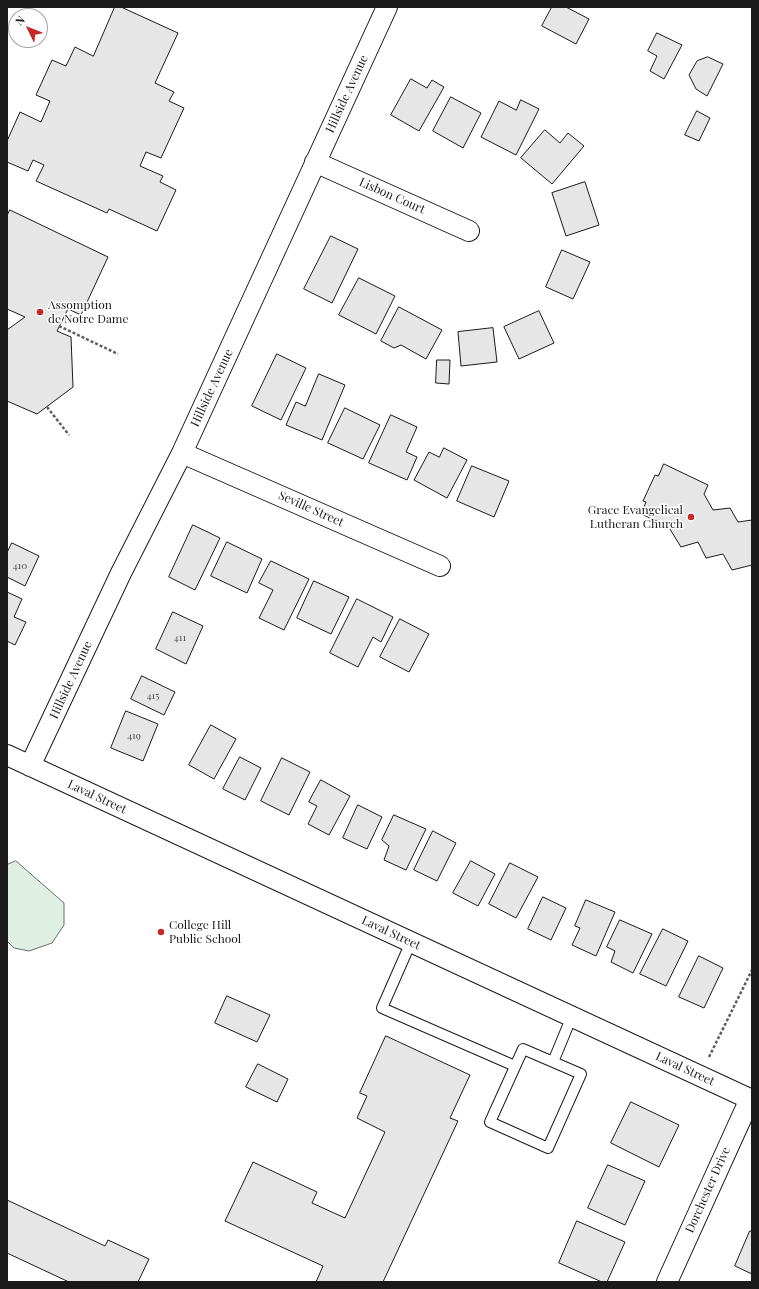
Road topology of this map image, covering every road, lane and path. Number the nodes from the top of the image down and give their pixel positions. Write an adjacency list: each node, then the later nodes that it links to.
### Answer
1 (387, 7): 2 (street, Hillside Avenue)
2 (315, 162): 3 (street, Lisbon Court); 8 (street, Hillside Avenue)
3 (469, 230)
4 (59, 326): 5 (path)
5 (118, 354)
6 (47, 407): 7 (path)
7 (69, 435)
8 (182, 453): 9 (street, Seville Street); 11 (street, Hillside Avenue)
9 (440, 566)
10 (7, 755): 11 (street, Laval Street)
11 (30, 766): 12 (street, Laval Street)
12 (411, 942): 14 (street, Laval Street); 16 (lane)
13 (752, 970): 17 (path)
14 (572, 1016): 15 (lane); 17 (street, Laval Street)
15 (553, 1062): 16 (lane); 16 (lane)
16 (515, 1066)
17 (700, 1075): 18 (street, Laval Street)
18 (751, 1099): 19 (street, Dorchester Drive)
19 (667, 1282)

